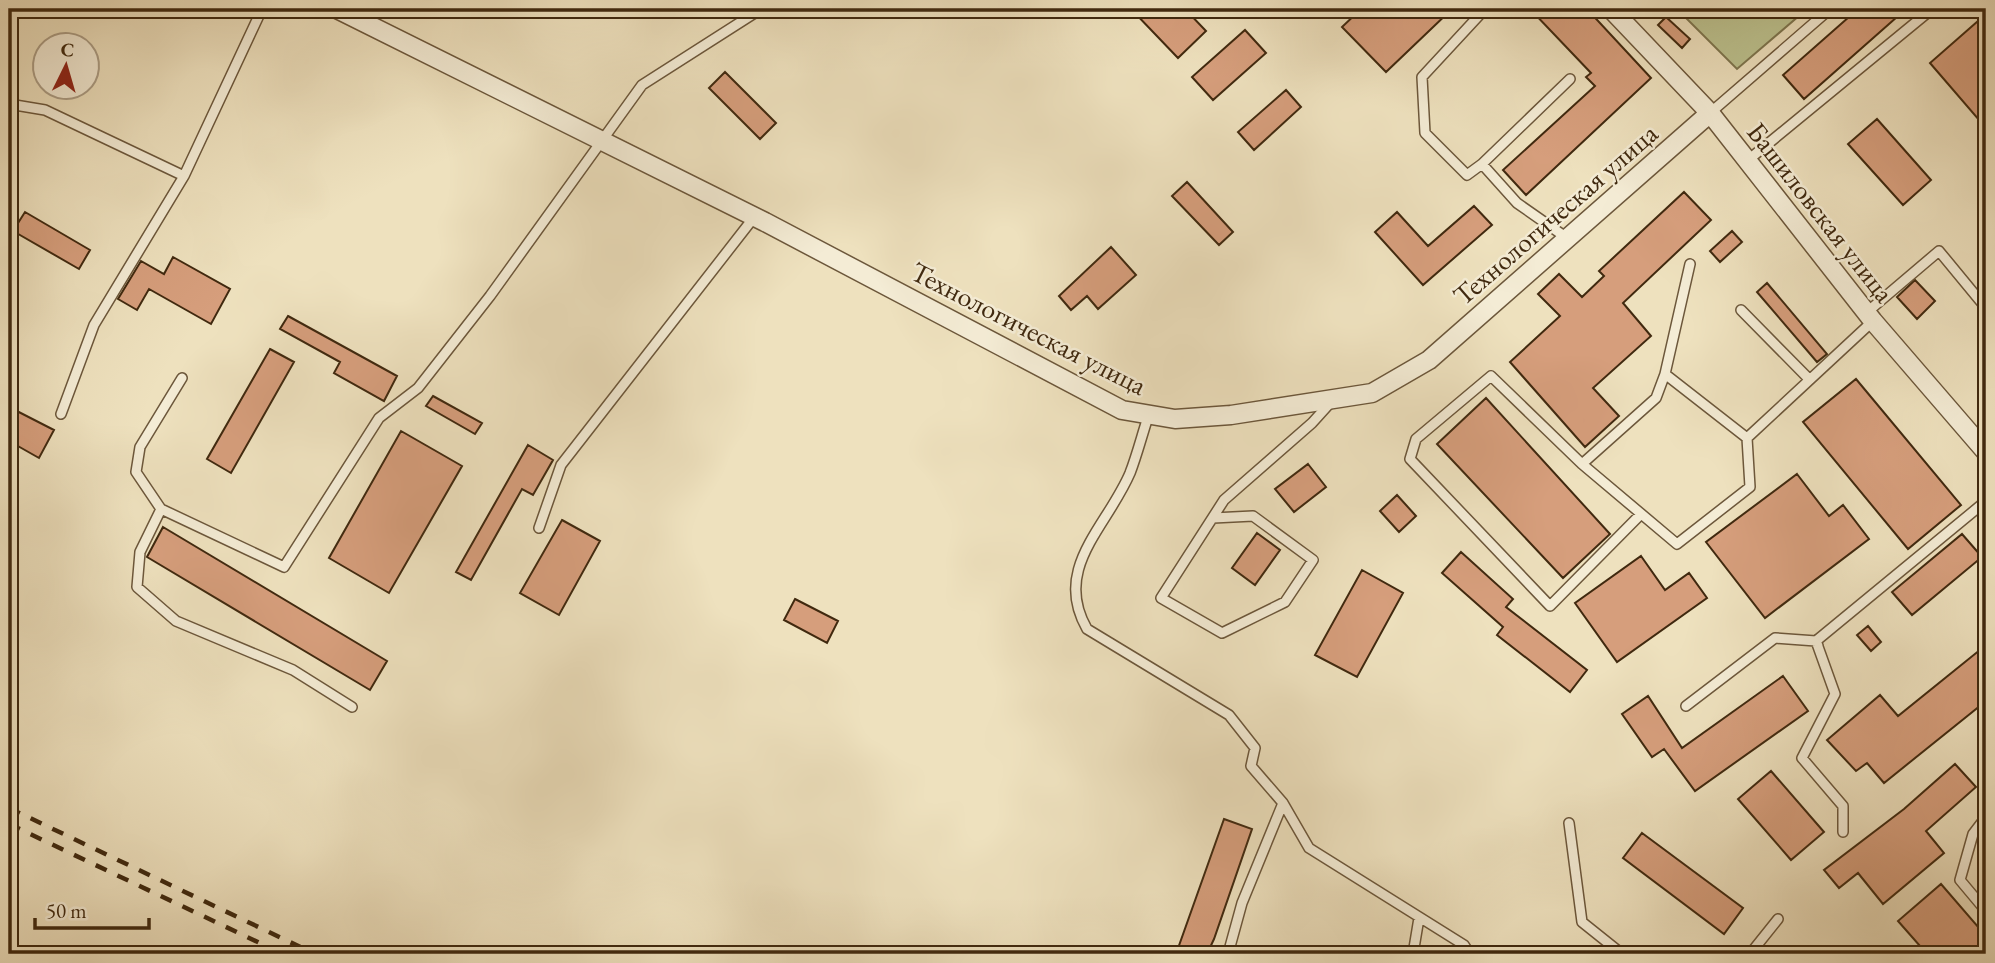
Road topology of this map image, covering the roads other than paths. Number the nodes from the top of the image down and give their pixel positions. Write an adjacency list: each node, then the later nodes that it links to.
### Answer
1 (262, 9): 14 (lane)
2 (337, 9): 11 (street, Технологическая улица)
3 (761, 9): 11 (lane)
4 (1485, 9): 13 (lane)
5 (1611, 9): 10 (street, Башиловская улица)
6 (1830, 9): 10 (lane, Технологическая улица)
7 (1932, 9): 12 (lane)
8 (1570, 79): 13 (lane)
9 (9, 111): 14 (lane)
10 (1710, 113): 12 (street, Башиловская улица); 16 (street, Технологическая улица)
11 (601, 139): 15 (street, Технологическая улица); 31 (lane)
12 (1747, 161): 20 (street, Башиловская улица)
13 (1482, 164): 16 (lane)
14 (184, 176): 25 (lane)
15 (755, 216): 26 (street, Технологическая улица); 34 (lane)
16 (1567, 238): 24 (street, Технологическая улица)
17 (1690, 264): 21 (lane)
18 (1986, 307): 20 (lane)
19 (1741, 310): 23 (lane)
20 (1870, 317): 23 (lane); 28 (street, Башиловская улица)
21 (1665, 374): 27 (lane); 29 (lane)
22 (181, 378): 31 (lane)
23 (1808, 378): 27 (lane)
24 (1332, 400): 26 (street, Технологическая улица); 33 (lane)
25 (61, 414)
26 (1148, 417): 38 (lane)
27 (1747, 438): 32 (lane)
28 (1986, 452)
29 (1582, 464): 32 (lane); 32 (lane)
30 (1986, 501): 35 (lane)
31 (161, 509): 37 (lane)
32 (1641, 514)
33 (1213, 518): 33 (lane)
34 (539, 528)
35 (1816, 641): 36 (lane); 41 (lane)
36 (1686, 705)
37 (352, 707)
38 (1283, 803): 43 (lane); 45 (lane)
39 (1986, 817): 42 (lane)
40 (1569, 823): 48 (lane)
41 (1843, 832)
42 (1986, 911)
43 (1419, 918): 46 (lane); 47 (lane)
44 (1778, 919): 49 (lane)
45 (1228, 954)
46 (1413, 954)
47 (1470, 954)
48 (1622, 954)
49 (1749, 954)

